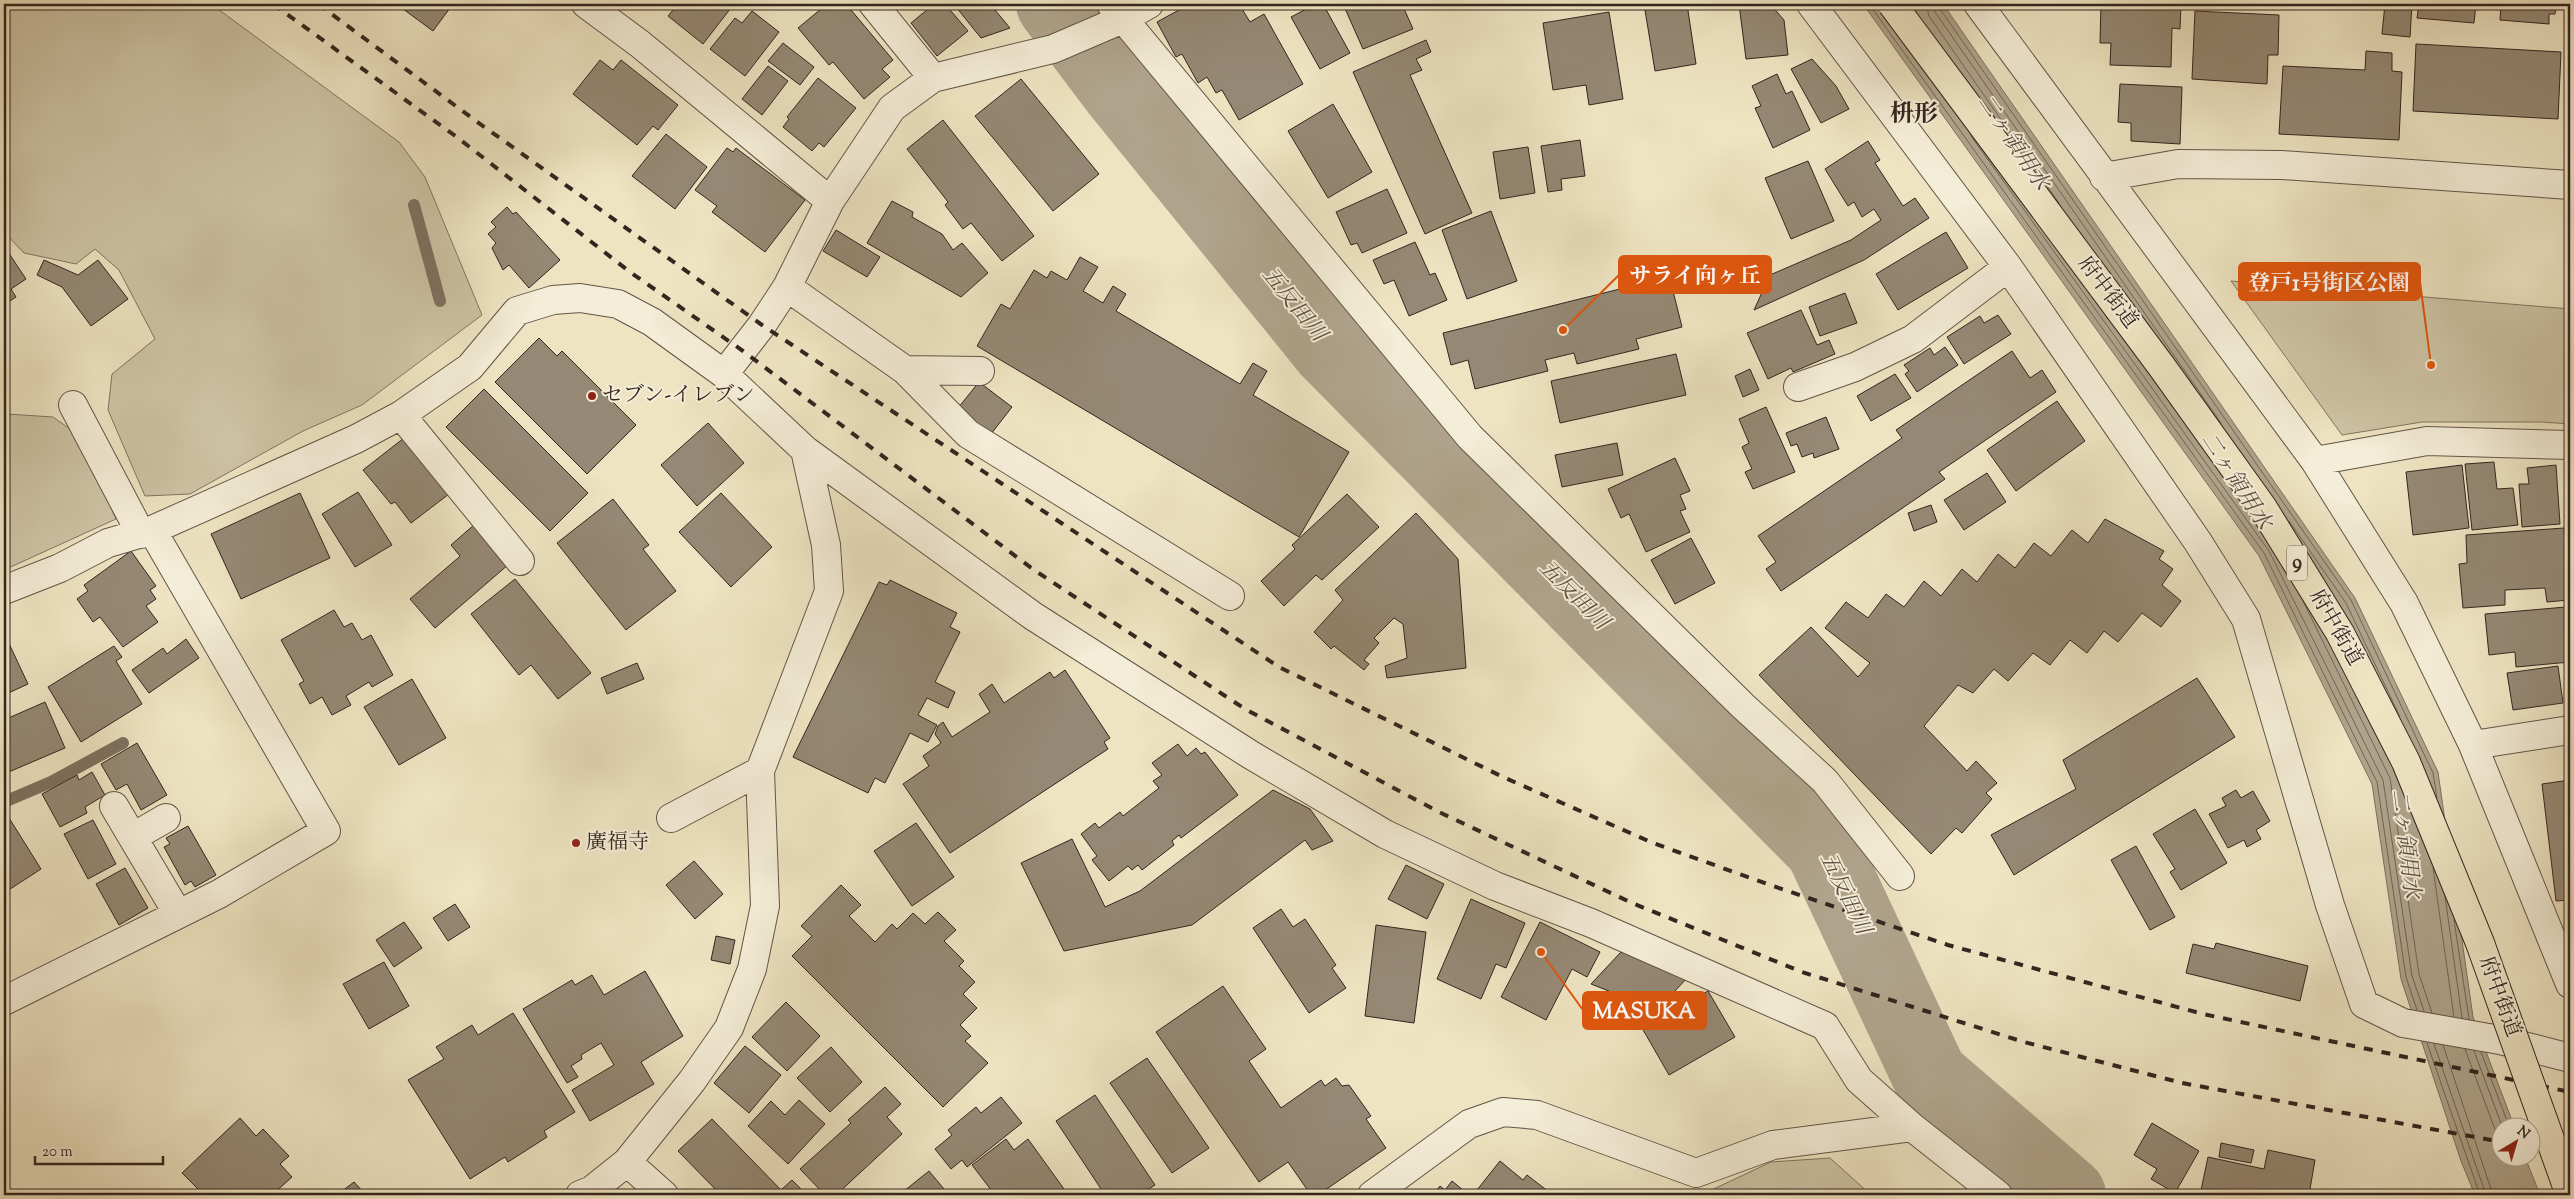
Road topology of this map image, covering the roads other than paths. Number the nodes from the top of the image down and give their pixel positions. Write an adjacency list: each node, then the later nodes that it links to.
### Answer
1 (586, 4): 11 (street)
2 (873, 4): 8 (street)
3 (1149, 4): 7 (street)
4 (1811, 4): 12 (street)
5 (1892, 4): 45 (main road, 府中街道 / 9, bridge)
6 (1978, 4): 9 (street)
7 (1115, 15): 8 (street); 34 (street)
8 (933, 78): 11 (street)
9 (2104, 177): 10 (street); 22 (street)
10 (2570, 185)
11 (830, 200): 13 (street)
12 (2008, 267): 17 (street); 38 (street)
13 (787, 287): 14 (street); 16 (street)
14 (905, 370): 15 (street); 26 (street)
15 (980, 372)
16 (724, 374): 19 (street); 21 (street)
17 (1798, 387)
18 (73, 405): 23 (street)
19 (401, 416): 23 (street); 24 (street)
20 (2570, 444): 22 (street)
21 (805, 450): 29 (street); 39 (street)
22 (2315, 461): 28 (street)
23 (147, 532): 25 (street); 35 (street)
24 (520, 561)
25 (4, 590)
26 (1230, 596)
27 (2570, 730): 28 (street)
28 (2473, 745): 36 (street)
29 (760, 771): 32 (street); 40 (street)
30 (114, 806): 33 (street)
31 (166, 818): 33 (street)
32 (671, 818)
33 (133, 837): 35 (street)
34 (1900, 876)
35 (178, 914): 37 (street)
36 (2570, 984)
37 (4, 1001)
38 (2570, 1058)
39 (1912, 1127): 43 (street); 44 (street)
40 (627, 1162): 41 (street); 42 (street)
41 (580, 1195)
42 (664, 1195)
43 (1372, 1195)
44 (1998, 1195)
45 (2570, 1195)

